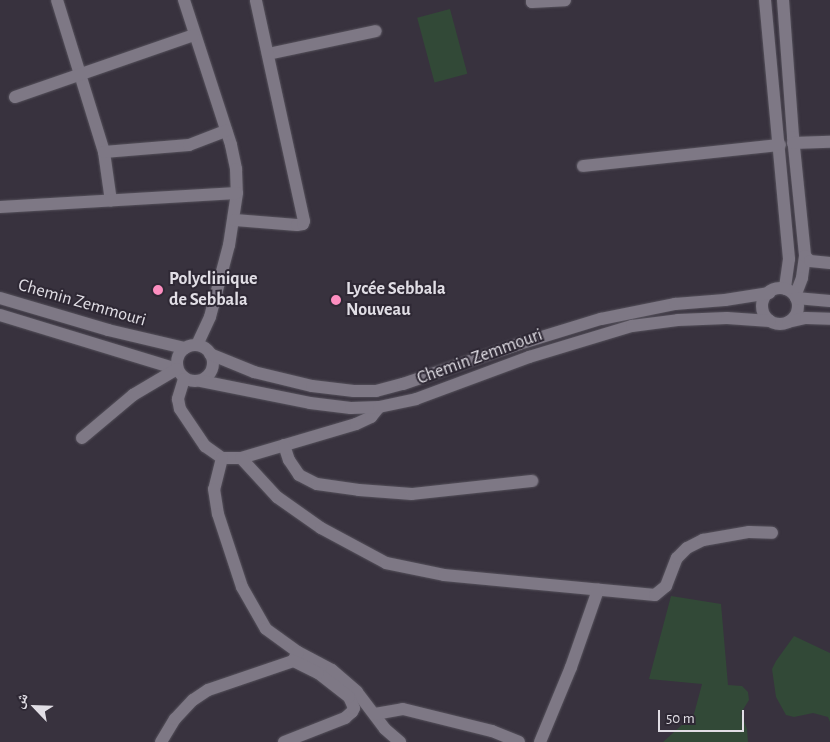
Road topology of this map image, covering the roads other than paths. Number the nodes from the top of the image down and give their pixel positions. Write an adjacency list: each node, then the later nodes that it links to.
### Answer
1 (57, 0): 11 (street)
2 (184, 0): 9 (street)
3 (256, 0): 10 (street)
4 (532, 0): 5 (street)
5 (565, 0)
6 (766, 0): 15 (street)
7 (783, 0): 15 (street)
8 (376, 31): 10 (street)
9 (194, 35): 11 (street); 13 (street)
10 (268, 54): 21 (street)
11 (82, 74): 12 (street); 16 (street)
12 (15, 97)
13 (226, 131): 16 (street); 18 (street)
14 (830, 142): 15 (street)
15 (787, 145): 17 (street); 22 (street); 25 (street)
16 (104, 152): 19 (street)
17 (583, 166)
18 (237, 193): 19 (street); 21 (street)
19 (111, 200): 20 (street)
20 (0, 207)
21 (235, 220): 32 (street)
22 (805, 256): 23 (street); 25 (street)
23 (830, 263)
24 (768, 292): 25 (street); 30 (street); 33 (street, Chemin Zemmouri)
25 (792, 294): 27 (street); 31 (street)
26 (0, 298): 32 (street, Chemin Zemmouri)
27 (830, 301)
28 (0, 315): 34 (street, Chemin Zemmouri)
29 (830, 319): 31 (street)
30 (770, 321): 31 (street); 36 (street, Chemin Zemmouri)
31 (788, 322)
32 (191, 347): 33 (street, Chemin Zemmouri); 34 (street)
33 (210, 354): 35 (street)
34 (181, 374): 35 (street, Chemin Zemmouri); 37 (street); 39 (street)
35 (201, 381): 36 (street, Chemin Zemmouri)
36 (379, 408): 38 (street)
37 (82, 438)
38 (284, 445): 40 (street); 41 (street)
39 (222, 458): 40 (street); 44 (street)
40 (242, 458): 43 (street)
41 (532, 481)
42 (772, 533): 43 (street)
43 (598, 590): 51 (street)
44 (296, 656): 45 (street); 47 (street); 48 (street)
45 (375, 714): 46 (street); 50 (street)
46 (384, 736): 49 (street)
47 (161, 742)
48 (284, 742)
49 (400, 742)
50 (519, 742)
51 (540, 742)

